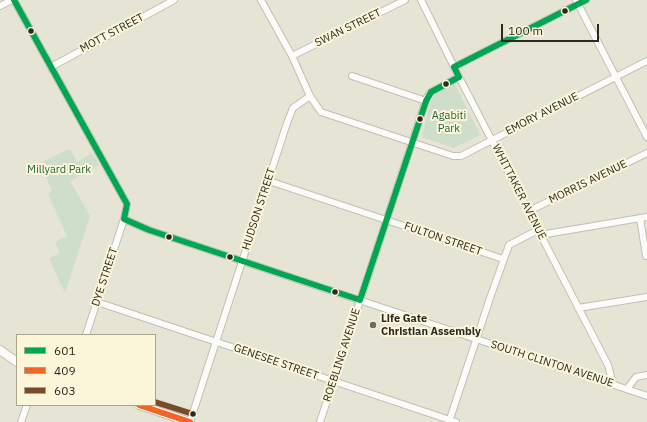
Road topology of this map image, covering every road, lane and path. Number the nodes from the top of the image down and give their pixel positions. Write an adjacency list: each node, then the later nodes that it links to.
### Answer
1 (13, 0): 8 (street); 11 (street)
2 (174, 0): 11 (street, MOTT STREET)
3 (261, 0): 9 (street)
4 (405, 0): 9 (street, SWAN STREET)
5 (421, 0): 12 (street, WHITTAKER AVENUE)
6 (586, 0): 7 (street)
7 (577, 2): 12 (street); 15 (street)
8 (0, 6)
9 (292, 56): 16 (street)
10 (647, 61): 15 (street, EMORY AVENUE)
11 (51, 67): 25 (street)
12 (454, 67): 14 (street, WHITTAKER AVENUE)
13 (352, 76): 17 (street)
14 (459, 77): 17 (street, ROEBLING AVENUE); 19 (street, WHITTAKER AVENUE)
15 (616, 77): 18 (street); 19 (street, EMORY AVENUE)
16 (310, 96): 20 (street, EMORY AVENUE); 22 (street, HUDSON STREET)
17 (426, 101): 20 (street, ROEBLING AVENUE)
18 (647, 137)
19 (492, 139): 20 (street, EMORY AVENUE); 23 (street, WHITTAKER AVENUE)
20 (412, 142): 26 (street, ROEBLING AVENUE)
21 (647, 153): 23 (street, MORRIS AVENUE)
22 (269, 180): 26 (street, FULTON STREET); 30 (street, HUDSON STREET)
23 (529, 212): 27 (street, WHITTAKER AVENUE)
24 (644, 218): 27 (street); 28 (street)
25 (124, 219): 30 (street, SOUTH CLINTON AVENUE); 33 (street, DYE STREET)
26 (387, 220): 29 (street, FULTON STREET); 32 (street, ROEBLING AVENUE)
27 (539, 232): 29 (street); 34 (street, WHITTAKER AVENUE)
28 (646, 256)
29 (503, 259): 36 (street)
30 (242, 261): 32 (street, SOUTH CLINTON AVENUE); 37 (street, HUDSON STREET)
31 (647, 297): 34 (street)
32 (360, 300): 36 (street, SOUTH CLINTON AVENUE); 41 (street, ROEBLING AVENUE)
33 (97, 302): 35 (street, DYE STREET); 37 (street, GENESEE STREET)
34 (578, 308): 42 (street, WHITTAKER AVENUE)
35 (86, 334)
36 (477, 339): 42 (street, SOUTH CLINTON AVENUE); 47 (street)
37 (216, 341): 41 (street, GENESEE STREET); 49 (street, HUDSON STREET)
38 (0, 350): 39 (main road)
39 (16, 361)
40 (647, 375): 43 (street)
41 (333, 381): 47 (street, GENESEE STREET); 50 (street, ROEBLING AVENUE)
42 (613, 384): 43 (street, SOUTH CLINTON AVENUE)
43 (627, 389): 44 (street, SOUTH CLINTON AVENUE)
44 (647, 396)
45 (27, 406): 48 (street)
46 (142, 406): 49 (main road)
47 (452, 421)
48 (22, 422)
49 (190, 422)
50 (320, 422)

